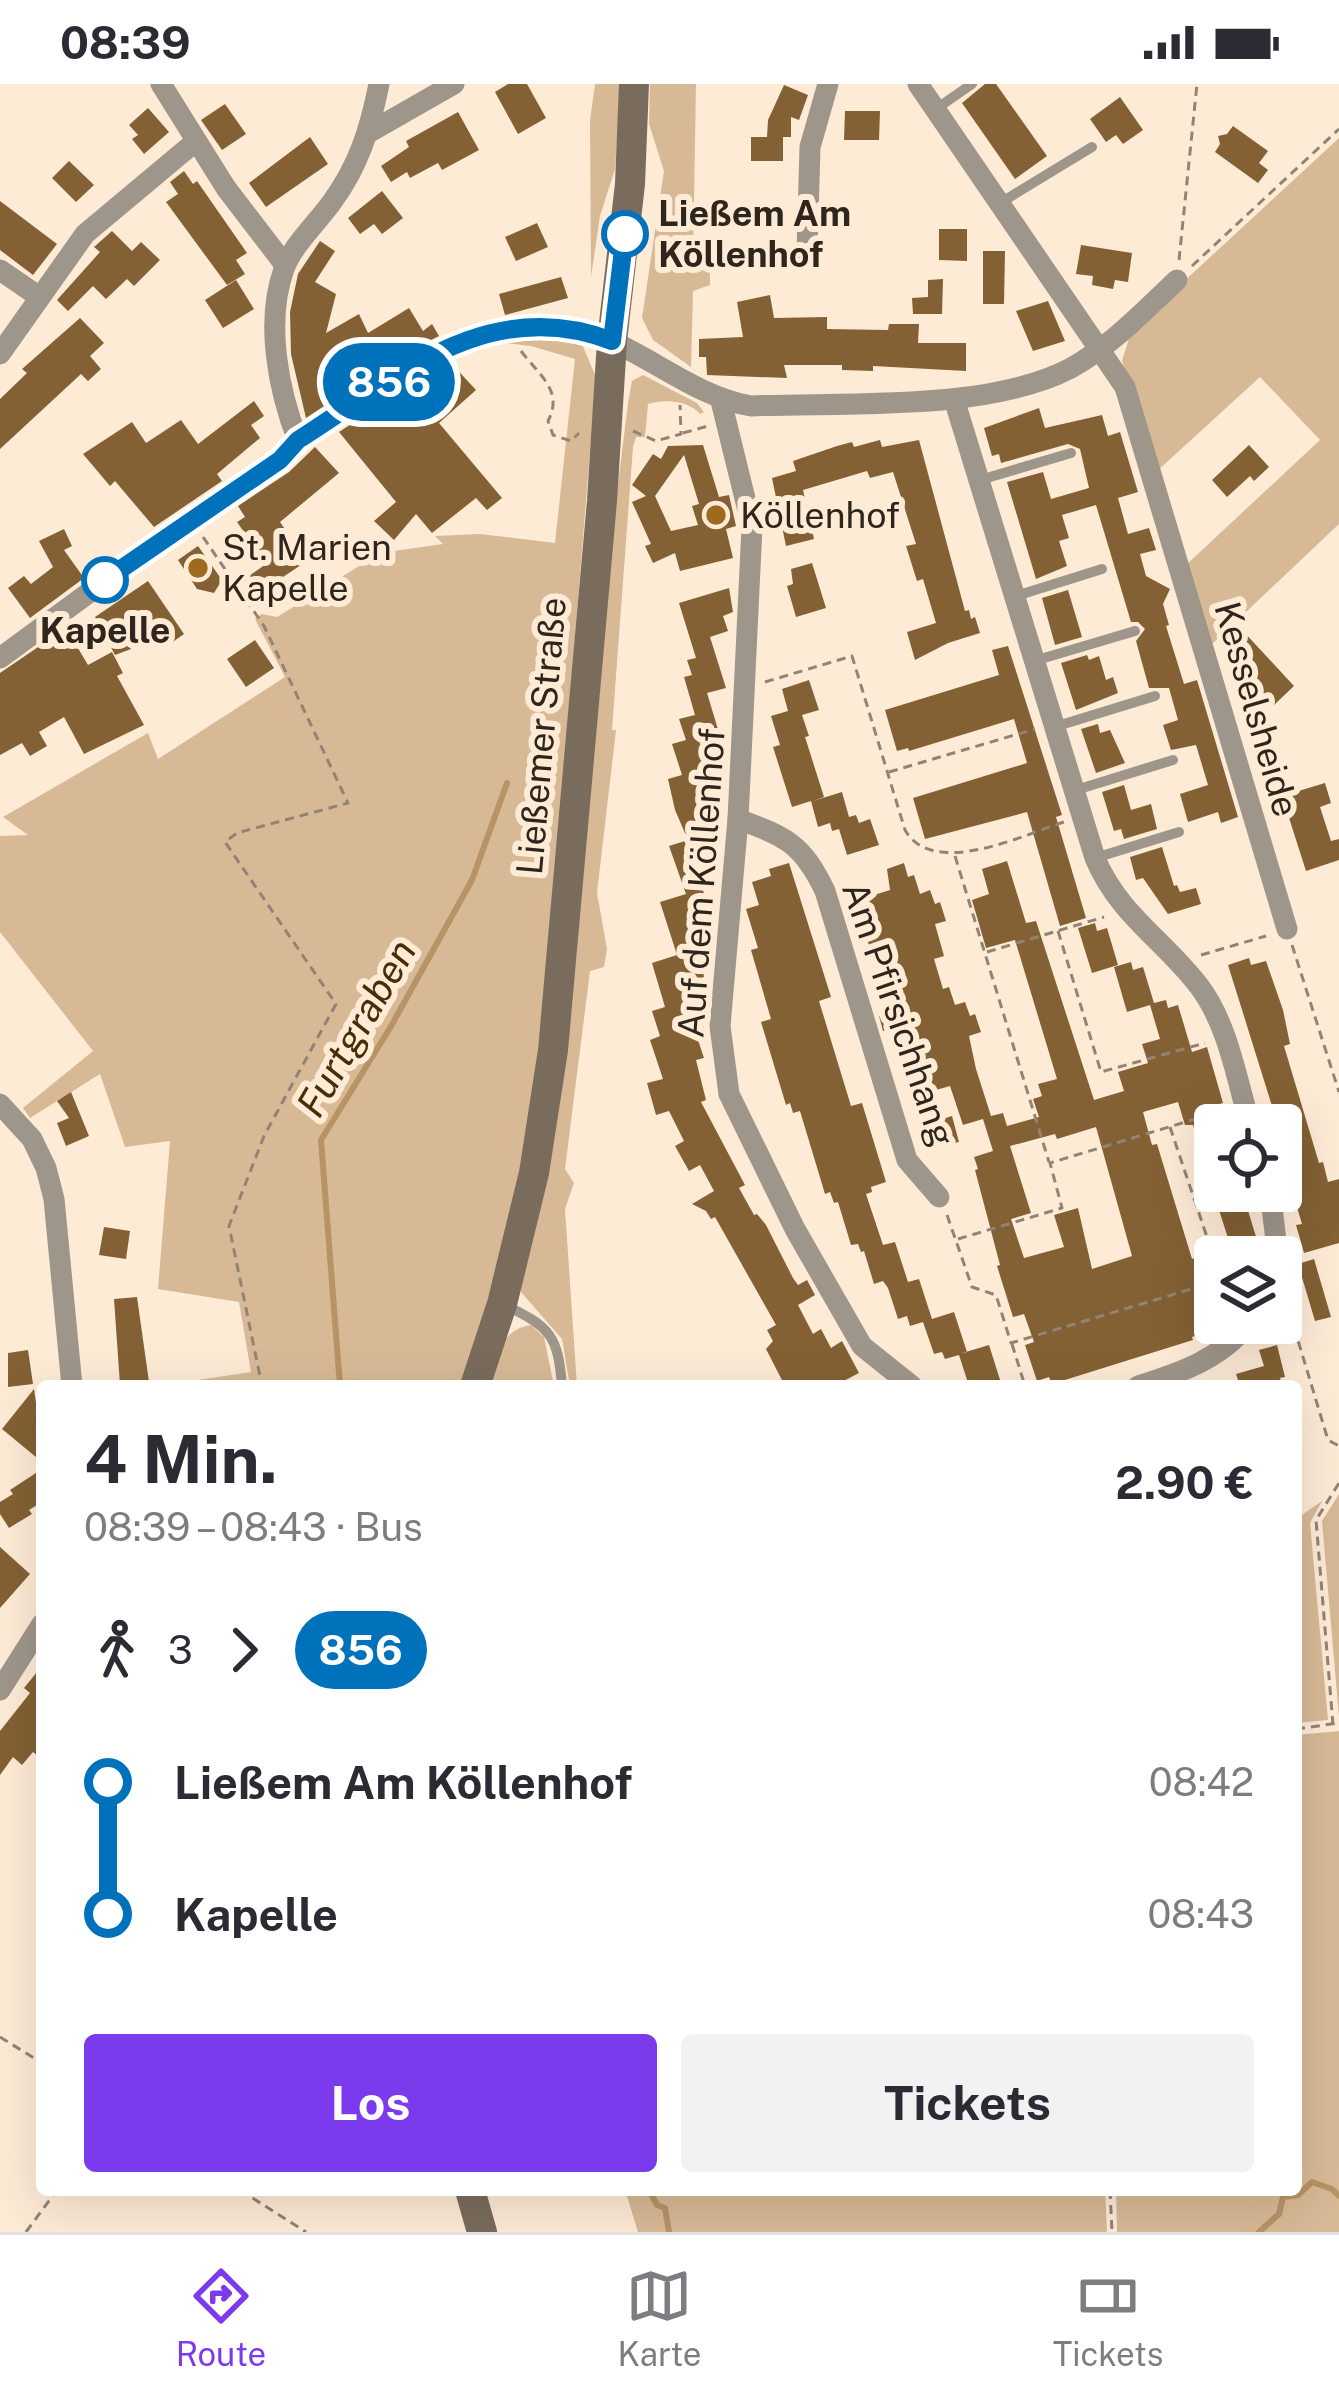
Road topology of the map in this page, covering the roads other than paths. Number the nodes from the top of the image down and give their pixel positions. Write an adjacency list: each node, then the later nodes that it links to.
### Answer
1 (160, 84): 10 (street)
2 (380, 84): 9 (street)
3 (454, 84): 9 (street)
4 (634, 84): 18 (street, Ließemer Straße)
5 (828, 84): 13 (street)
6 (919, 84): 8 (street, Kesselsheide)
7 (972, 84): 8 (lane)
8 (936, 109): 12 (street, Kesselsheide)
9 (370, 132): 14 (street)
10 (195, 142): 14 (street); 17 (street)
11 (1092, 147): 12 (lane)
12 (1000, 203): 19 (street, Kesselsheide)
13 (807, 252)
14 (285, 265): 23 (street)
15 (0, 270): 17 (street)
16 (1177, 280): 19 (street)
17 (38, 296): 20 (street)
18 (612, 341): 22 (street); 23 (street); 42 (street, Ließemer Straße)
19 (1100, 350): 21 (street); 38 (street, Kesselsheide)
20 (0, 354)
21 (954, 399): 22 (street); 25 (street)
22 (724, 411): 35 (street, Auf dem Köllenhof)
23 (298, 440): 29 (street)
24 (1072, 453): 25 (lane)
25 (977, 481): 27 (street)
26 (1102, 569): 27 (lane)
27 (1013, 596): 30 (street)
28 (1135, 631): 30 (lane)
29 (0, 658)
30 (1034, 661): 32 (street)
31 (1155, 696): 32 (lane)
32 (1053, 726): 34 (street)
33 (1173, 760): 34 (lane)
34 (1073, 791): 37 (street)
35 (738, 819): 41 (street, Am Pfirsichhang); 47 (street, Auf dem Köllenhof)
36 (1179, 832): 37 (lane)
37 (1095, 857): 40 (street)
38 (1287, 929)
39 (0, 1103): 44 (street)
40 (1244, 1104)
41 (939, 1197)
42 (502, 1304): 45 (street, Ließemer Straße); 46 (lane)
43 (1227, 1344): 48 (street)
44 (70, 1380)
45 (477, 1380)
46 (562, 1380)
47 (904, 1380)
48 (1158, 1380)
49 (36, 1633): 50 (street)
50 (0, 1690)
51 (472, 2196): 52 (street)
52 (482, 2232)

